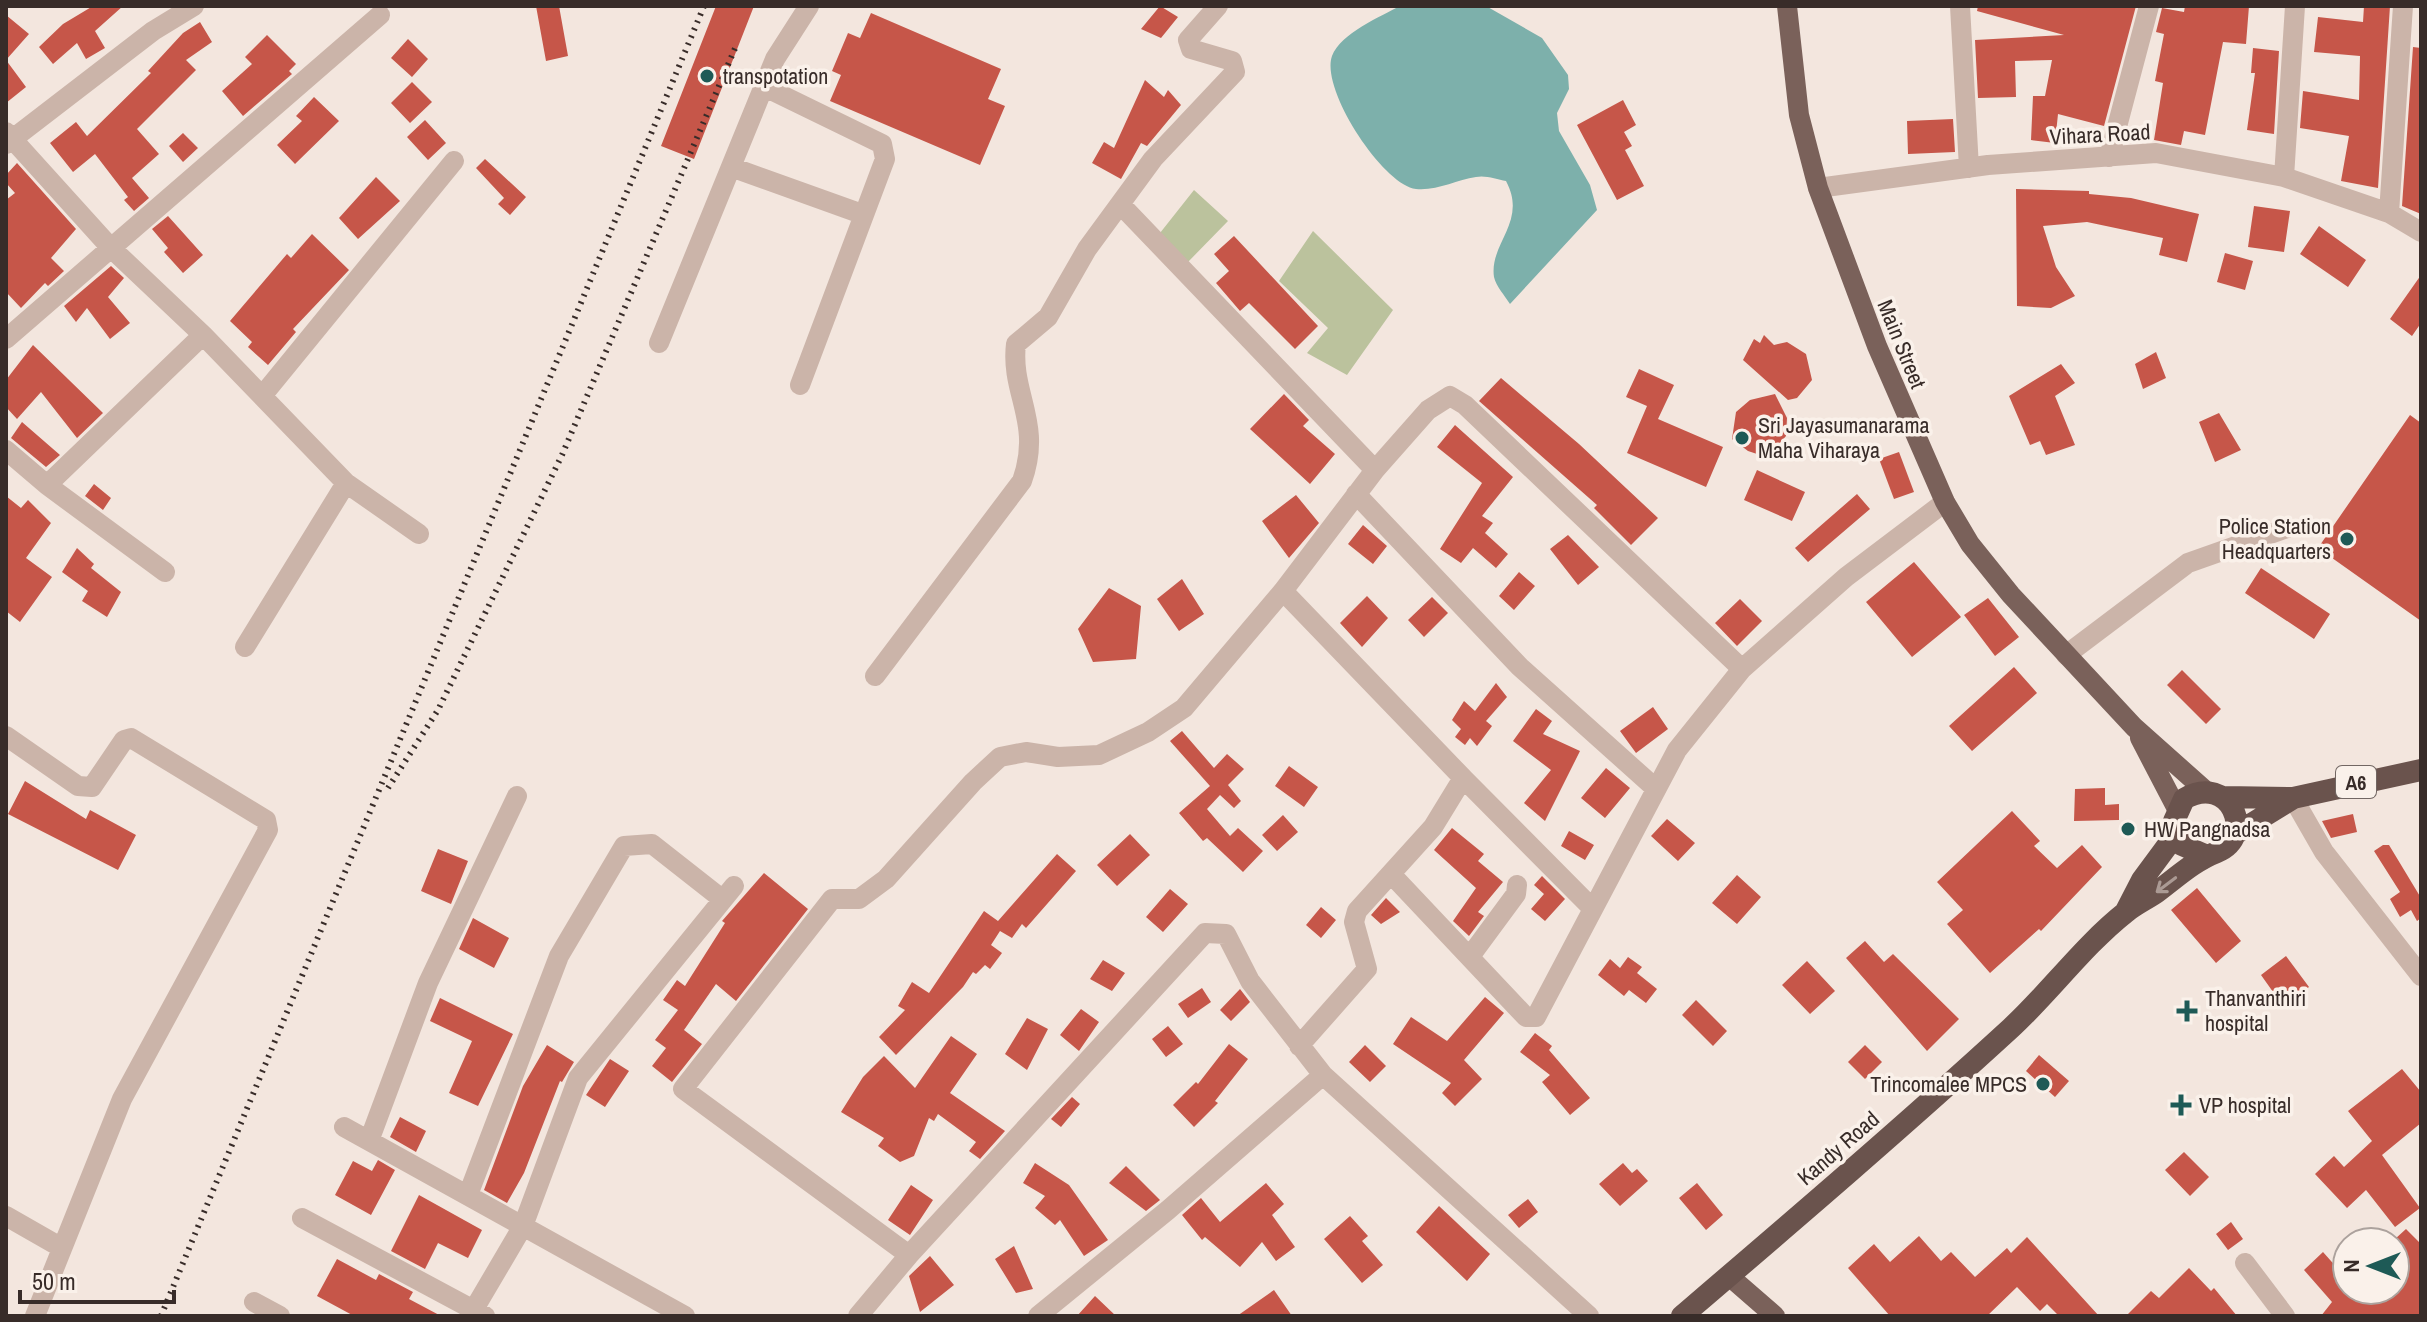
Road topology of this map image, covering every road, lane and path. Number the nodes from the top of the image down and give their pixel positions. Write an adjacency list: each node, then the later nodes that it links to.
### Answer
1 (194, 6): 11 (street)
2 (809, 6): 10 (street)
3 (1218, 6): 18 (street)
4 (1787, 6): 17 (main road, Main Street)
5 (1960, 6): 15 (street)
6 (2149, 6): 12 (street)
7 (2295, 6): 16 (street)
8 (2403, 6): 19 (street)
9 (380, 15): 22 (street)
10 (763, 86): 14 (street); 20 (street)
11 (8, 138): 22 (street)
12 (2109, 157): 15 (street, Vihara Road); 16 (street, Vihara Road)
13 (454, 161): 27 (street)
14 (731, 167): 20 (street); 25 (street)
15 (1969, 168): 17 (street, Vihara Road)
16 (2284, 177): 19 (street, Vihara Road)
17 (1818, 188): 33 (main road, Main Street)
18 (1121, 205): 29 (street); 41 (street)
19 (2389, 213): 21 (street, Vihara Road)
20 (862, 214): 26 (street)
21 (2421, 232)
22 (110, 247): 23 (street); 24 (street)
23 (203, 335): 27 (street); 31 (street)
24 (6, 339)
25 (659, 343)
26 (800, 385)
27 (262, 396): 30 (street)
28 (6, 450): 31 (street)
29 (1375, 470): 32 (street); 40 (street)
30 (346, 483): 35 (street); 38 (street)
31 (47, 485): 36 (street)
32 (1356, 494): 37 (street); 46 (street)
33 (1945, 502): 39 (main road, Main Street); 40 (street)
34 (2287, 528): 39 (street)
35 (419, 534)
36 (165, 572)
37 (1283, 591): 45 (street); 69 (street)
38 (245, 647)
39 (2066, 655): 42 (main road, Main Street)
40 (1742, 669): 46 (street)
41 (875, 676)
42 (2134, 727): 47 (main road, Main Street); 50 (main road, Main Street)
43 (6, 736): 68 (street)
44 (2421, 770): 49 (highway, A6)
45 (1463, 778): 54 (street); 56 (street)
46 (1654, 787): 56 (street)
47 (2215, 794): 49 (highway, A6); 50 (highway); 52 (highway)
48 (517, 796): 63 (street)
49 (2293, 798): 52 (highway, A6); 59 (street)
50 (2177, 809): 51 (highway)
51 (2176, 834): 53 (highway); 57 (highway, Kandy Road)
52 (2235, 834): 53 (highway)
53 (2205, 855): 57 (highway, Kandy Road, one-way to 57)
54 (1392, 875): 58 (street); 60 (street)
55 (1517, 885): 58 (street)
56 (1592, 908): 58 (street)
57 (2125, 912): 71 (highway, Kandy Road)
58 (1471, 955)
59 (2421, 976)
60 (1299, 1046): 61 (street); 69 (street)
61 (1323, 1075): 78 (street); 79 (street)
62 (344, 1127): 63 (street)
63 (369, 1141): 64 (street)
64 (468, 1195): 67 (street); 67 (street)
65 (6, 1216): 68 (street)
66 (302, 1218): 73 (street)
67 (523, 1226): 73 (street); 76 (street)
68 (62, 1248): 74 (street)
69 (909, 1255): 77 (street)
70 (2245, 1263): 82 (street)
71 (1729, 1276): 80 (highway, Kandy Road); 81 (main road)
72 (254, 1302): 75 (street)
73 (476, 1314)
74 (35, 1316)
75 (280, 1316)
76 (685, 1316)
77 (858, 1316)
78 (1038, 1316)
79 (1589, 1316)
80 (1682, 1316)
81 (1775, 1316)
82 (2285, 1316)

